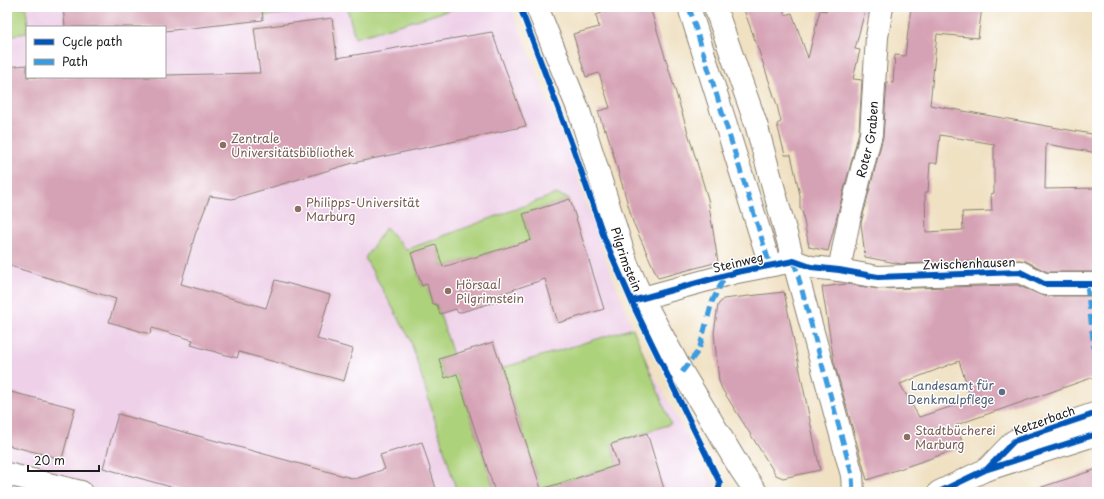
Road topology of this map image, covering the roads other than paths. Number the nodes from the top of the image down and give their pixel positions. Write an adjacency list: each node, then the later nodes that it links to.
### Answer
1 (537, 7): 9 (street, Pilgrimstein)
2 (689, 7): 6 (street)
3 (715, 7): 5 (street)
4 (882, 7): 7 (street, Roter Graben)
5 (794, 261): 6 (street, Steinweg); 7 (street, Steinweg); 16 (street)
6 (770, 265): 9 (street, Steinweg)
7 (839, 270): 8 (street, Zwischenhausen)
8 (1097, 284)
9 (642, 298): 15 (street, Pilgrimstein)
10 (1097, 413): 12 (street, Ketzerbach)
11 (1097, 434): 12 (street, Ketzerbach)
12 (985, 470): 17 (street, Ketzerbach)
13 (7, 474): 14 (street)
14 (81, 492)
15 (756, 492)
16 (853, 492)
17 (939, 492)

